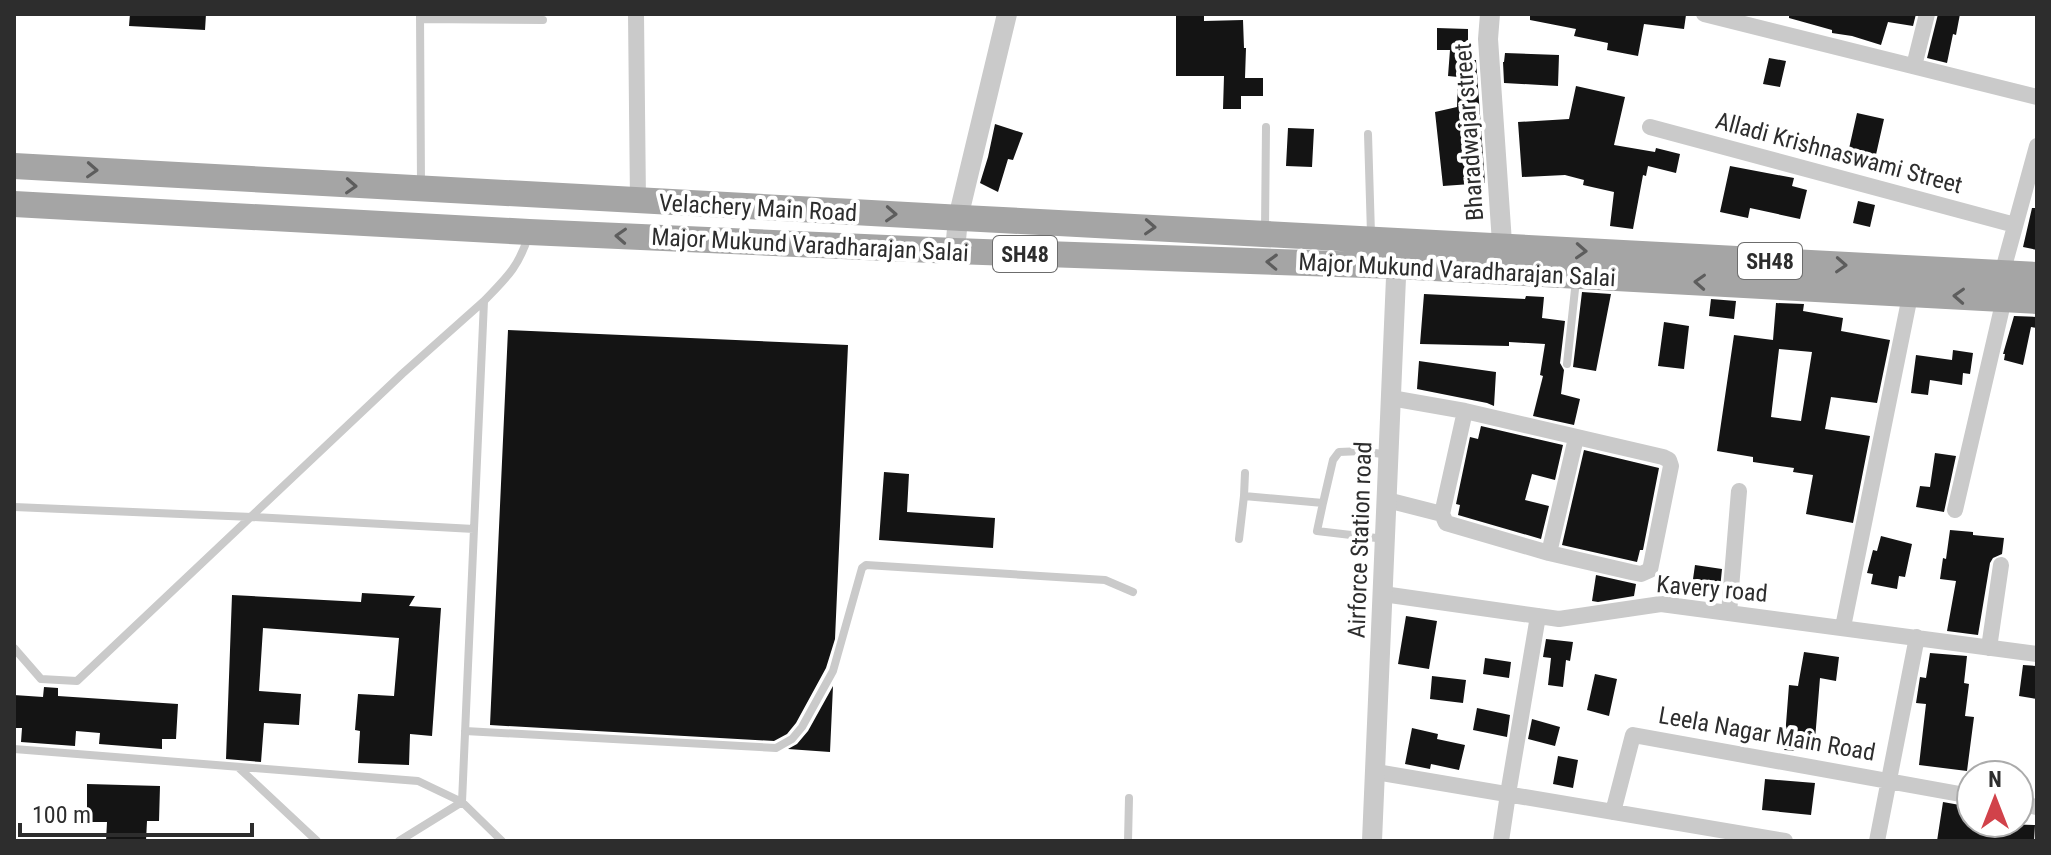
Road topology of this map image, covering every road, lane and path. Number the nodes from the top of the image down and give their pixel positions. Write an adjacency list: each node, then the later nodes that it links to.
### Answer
1 (636, 14): 17 (street)
2 (1007, 14): 19 (street)
3 (1490, 14): 25 (street, Bharadwajar street)
4 (1927, 14): 9 (street)
5 (1711, 15): 8 (street)
6 (420, 17): 7 (lane); 16 (lane)
7 (543, 20)
8 (1763, 21): 9 (street)
9 (1914, 66): 10 (street)
10 (2037, 97)
11 (1266, 127): 22 (lane)
12 (1650, 127): 20 (street, Alladi Krishnaswami Street)
13 (1368, 134): 23 (lane)
14 (2037, 146): 20 (street)
15 (14, 166): 16 (main road, Velachery Main Road / SH48, one-way to 16)
16 (421, 190): 17 (main road, Velachery Main Road / SH48)
17 (638, 202): 19 (main road, Velachery Main Road / SH48, one-way to 19)
18 (14, 204): 21 (main road, Major Mukund Varadharajan Salai / SH48)
19 (958, 218): 22 (main road, Velachery Main Road / SH48, one-way to 22); 24 (street)
20 (2015, 225): 29 (street)
21 (529, 232): 24 (main road, Major Mukund Varadharajan Salai / SH48, one-way to 21); 30 (lane)
22 (1264, 233): 23 (main road, Velachery Main Road / SH48)
23 (1388, 248): 24 (main road, Major Mukund Varadharajan Salai / SH48, one-way to 24); 25 (main road, Velachery Main Road / SH48); 33 (street, Airforce Station road)
24 (955, 251)
25 (1503, 259): 26 (main road, Major Mukund Varadharajan Salai / SH48); 28 (main road, Major Mukund Varadharajan Salai / SH48, one-way to 28)
26 (1576, 275): 28 (main road, Major Mukund Varadharajan Salai / SH48, one-way to 26); 32 (lane)
27 (2037, 275): 29 (main road, Major Mukund Varadharajan Salai / SH48)
28 (1913, 281): 29 (main road, Major Mukund Varadharajan Salai / SH48); 55 (street)
29 (2000, 290): 31 (main road, Major Mukund Varadharajan Salai / SH48); 43 (street)
30 (484, 301): 45 (lane); 46 (lane)
31 (2037, 301)
32 (1567, 364)
33 (1391, 398): 34 (street); 36 (street, Airforce Station road)
34 (1465, 411): 35 (street); 44 (street)
35 (1576, 438): 49 (street); 49 (street)
36 (1389, 455): 40 (street, Airforce Station road); 41 (lane)
37 (1245, 473): 39 (lane)
38 (1739, 491): 53 (street)
39 (1244, 496): 41 (lane); 47 (lane)
40 (1387, 500): 44 (street); 48 (street, Airforce Station road)
41 (1323, 503): 48 (lane)
42 (14, 507): 45 (lane)
43 (1955, 510)
44 (1442, 514): 49 (street)
45 (252, 517): 46 (lane); 57 (lane)
46 (474, 529): 60 (lane)
47 (1239, 539)
48 (1386, 539): 52 (street, Airforce Station road)
49 (1549, 553)
50 (2001, 565): 58 (street)
51 (1133, 592): 60 (lane)
52 (1383, 594): 54 (street, Kavery road); 63 (street, Airforce Station road)
53 (1729, 613): 54 (street, Kavery road); 55 (street, Kavery road)
54 (1538, 616): 66 (street)
55 (1843, 627): 56 (street, Kavery road)
56 (1917, 637): 58 (street, Kavery road); 64 (street)
57 (14, 648)
58 (1989, 648): 59 (street, Kavery road)
59 (2037, 654)
60 (465, 731): 68 (lane)
61 (14, 749): 62 (lane)
62 (237, 767): 68 (lane); 71 (lane)
63 (1376, 772): 66 (street); 75 (street, Airforce Station road)
64 (1889, 781): 65 (street, Leela Nagar Main Road); 69 (street, Leela Nagar Main Road); 78 (street)
65 (1955, 793)
66 (1508, 794): 69 (street); 76 (street)
67 (1129, 798): 74 (lane)
68 (462, 802): 72 (lane); 73 (lane)
69 (1613, 812): 70 (street)
70 (1721, 836): 77 (street)
71 (317, 841)
72 (399, 841)
73 (502, 841)
74 (1128, 841)
75 (1372, 841)
76 (1501, 841)
77 (1785, 841)
78 (1877, 841)

